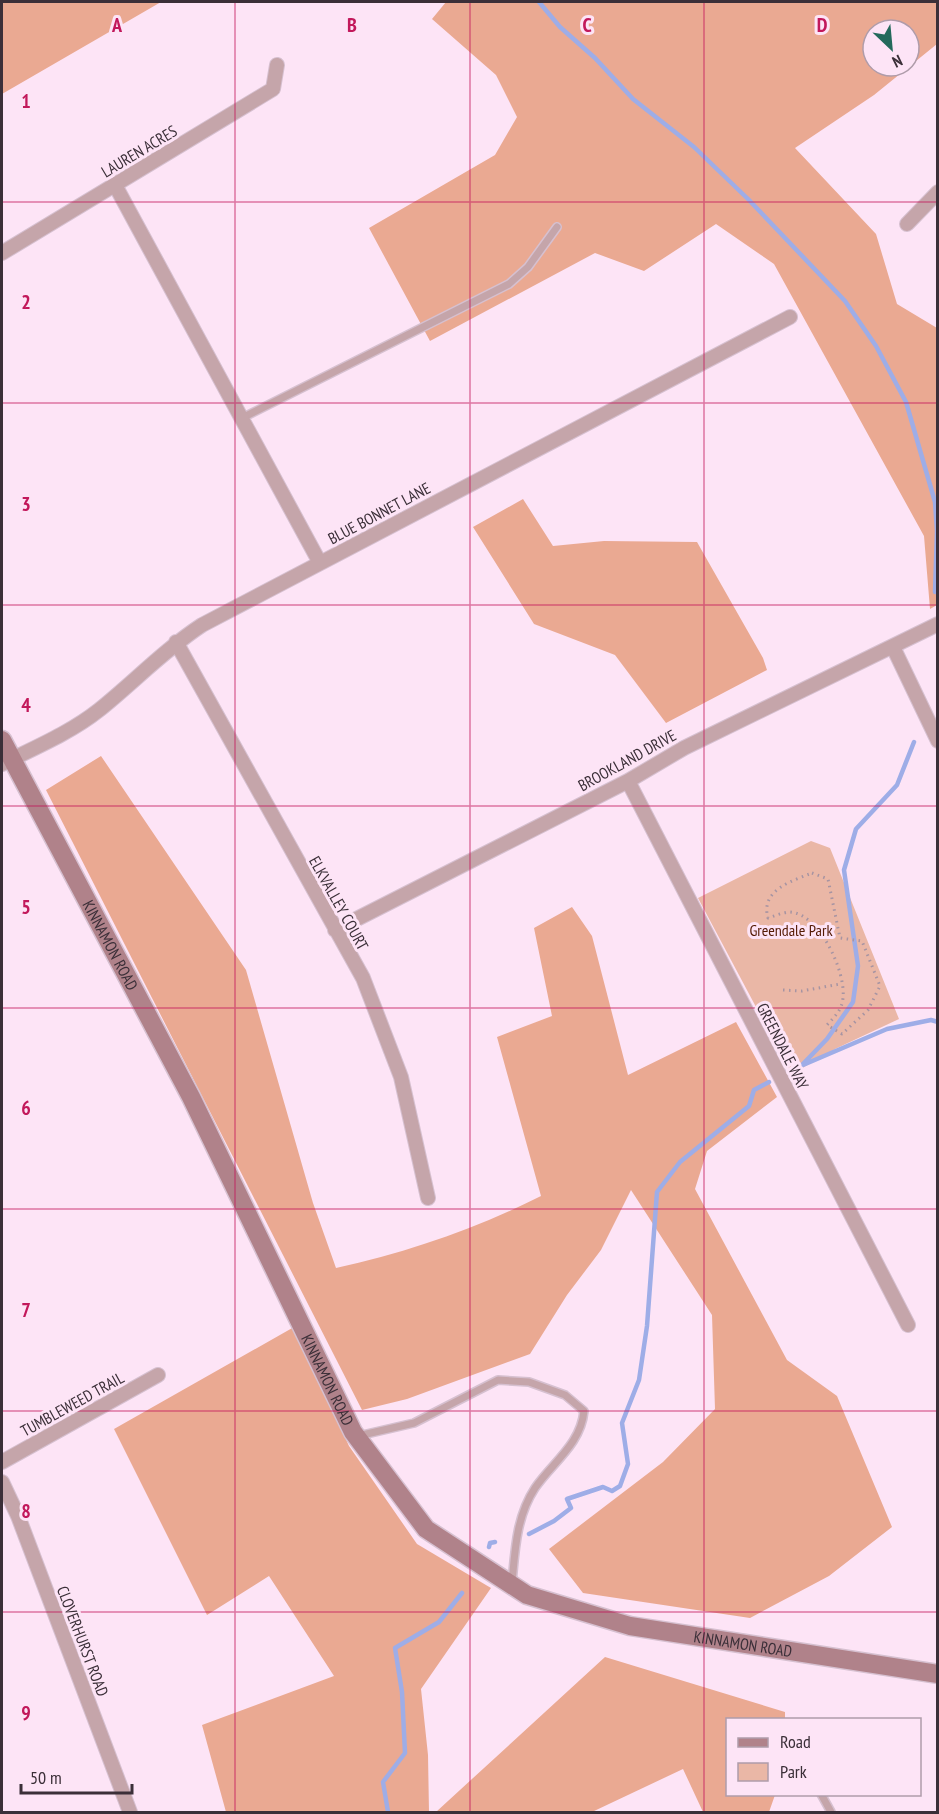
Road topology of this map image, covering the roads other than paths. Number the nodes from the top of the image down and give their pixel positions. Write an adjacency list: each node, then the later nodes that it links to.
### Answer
1 (277, 65): 2 (street, LAUREN ACRES)
2 (115, 185): 6 (street, LAUREN ACRES); 8 (street)
3 (938, 192): 4 (street)
4 (907, 224)
5 (557, 228): 8 (lane)
6 (2, 253)
7 (790, 317): 9 (street, BLUE BONNET LANE)
8 (242, 418): 9 (street)
9 (321, 563): 11 (street, BLUE BONNET LANE)
10 (938, 624): 12 (street, BROOKLAND DRIVE)
11 (176, 642): 15 (street, BLUE BONNET LANE); 17 (street, ELKVALLEY COURT)
12 (893, 647): 14 (street); 16 (street, BROOKLAND DRIVE)
13 (2, 740): 15 (main road, KINNAMON ROAD)
14 (938, 741)
15 (7, 762): 21 (main road, KINNAMON ROAD)
16 (628, 781): 17 (street, BROOKLAND DRIVE); 19 (street, GREENDALE WAY)
17 (335, 930): 18 (street, ELKVALLEY COURT)
18 (428, 1198)
19 (908, 1325)
20 (159, 1375): 22 (street, TUMBLEWEED TRAIL)
21 (357, 1437): 24 (main road, KINNAMON ROAD); 24 (lane)
22 (2, 1462)
23 (2, 1482): 27 (street, CLOVERHURST ROAD)
24 (512, 1586): 25 (main road, KINNAMON ROAD)
25 (938, 1674)
26 (822, 1796): 28 (lane)
27 (130, 1812)
28 (831, 1812)

